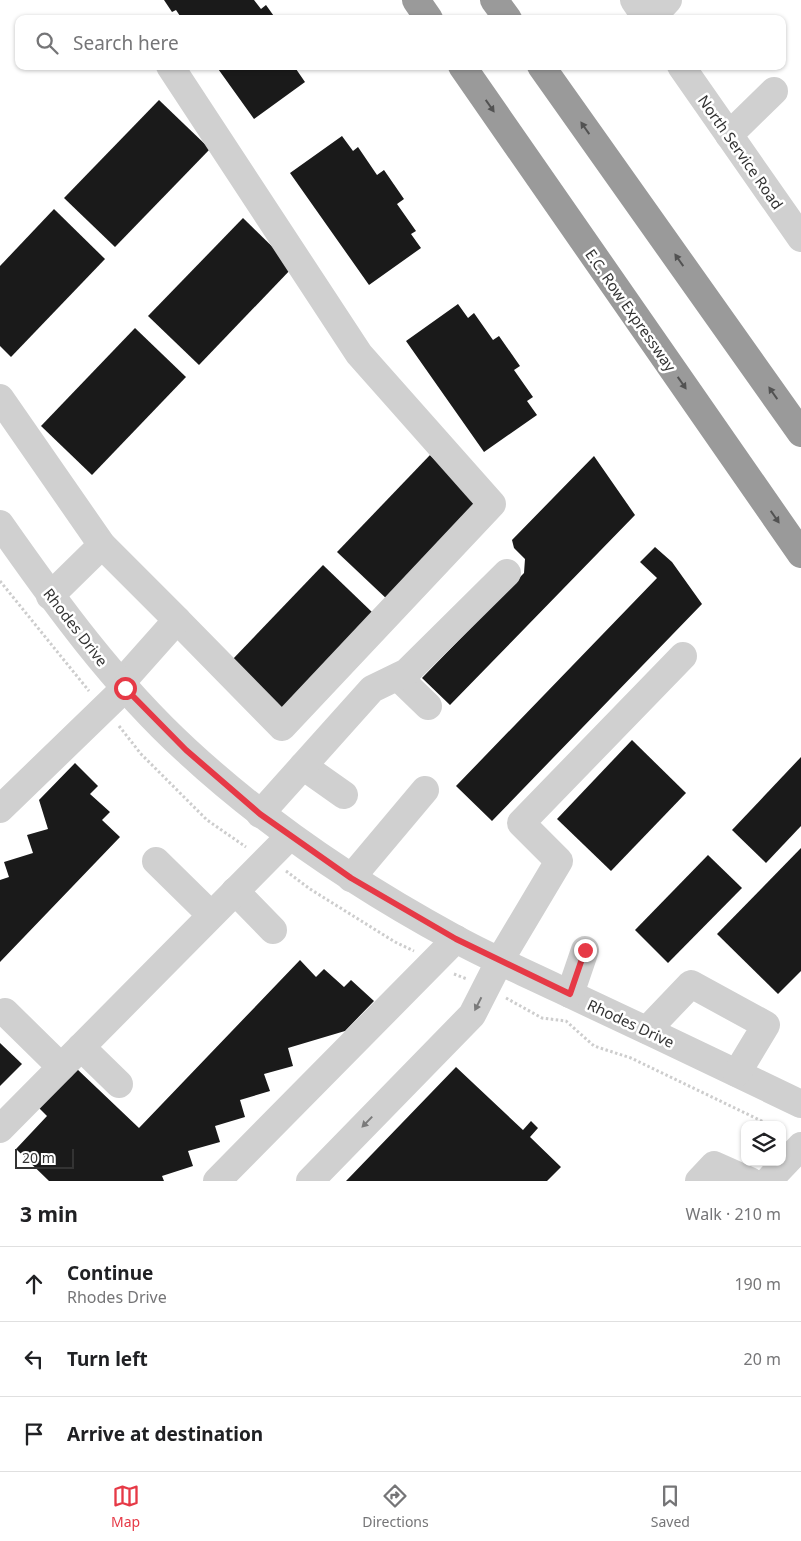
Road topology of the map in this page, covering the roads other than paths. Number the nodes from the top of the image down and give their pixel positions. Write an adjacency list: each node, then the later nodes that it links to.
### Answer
1 (416, 0): 5 (highway)
2 (494, 0): 6 (highway)
3 (634, 0): 7 (street)
4 (668, 0): 8 (street)
5 (426, 15)
6 (505, 15)
7 (646, 15)
8 (653, 15)
9 (173, 70): 23 (street)
10 (465, 70): 20 (highway, E.C. Row Expressway, one-way to 20)
11 (544, 70): 17 (highway, one-way to 11)
12 (683, 70): 14 (street, North Service Road)
13 (774, 91): 14 (street)
14 (729, 135): 15 (street, North Service Road)
15 (801, 238)
16 (0, 398): 19 (street)
17 (801, 433)
18 (0, 524): 22 (street, Rhodes Drive)
19 (102, 545): 22 (street); 23 (street)
20 (801, 554)
21 (507, 573): 25 (street)
22 (50, 596): 26 (street, Rhodes Drive)
23 (177, 620): 26 (street)
24 (683, 656): 41 (street)
25 (398, 677): 27 (street); 28 (street)
26 (123, 686): 31 (street); 32 (street, Rhodes Drive)
27 (428, 706)
28 (303, 766): 30 (street); 32 (street)
29 (425, 790): 35 (street)
30 (344, 795)
31 (0, 809)
32 (260, 814): 33 (street, Rhodes Drive)
33 (290, 836): 35 (street, Rhodes Drive); 36 (street)
34 (156, 861): 37 (street)
35 (351, 878): 39 (street, Rhodes Drive)
36 (235, 891): 37 (street); 38 (street)
37 (211, 915): 45 (street)
38 (273, 930)
39 (456, 939): 41 (street, Rhodes Drive); 52 (street)
40 (585, 950): 42 (street)
41 (500, 960): 42 (street, Rhodes Drive); 53 (street, one-way to 53)
42 (570, 994): 44 (street, Rhodes Drive)
43 (5, 1012): 46 (street)
44 (647, 1030): 47 (street, Rhodes Drive); 47 (street)
45 (81, 1047): 46 (street); 48 (street)
46 (62, 1067): 50 (street)
47 (737, 1073): 49 (street, Rhodes Drive)
48 (120, 1084)
49 (801, 1104)
50 (0, 1129)
51 (801, 1146): 56 (street)
52 (217, 1181)
53 (310, 1181)
54 (699, 1181): 55 (street)
55 (750, 1181)
56 (768, 1181)

